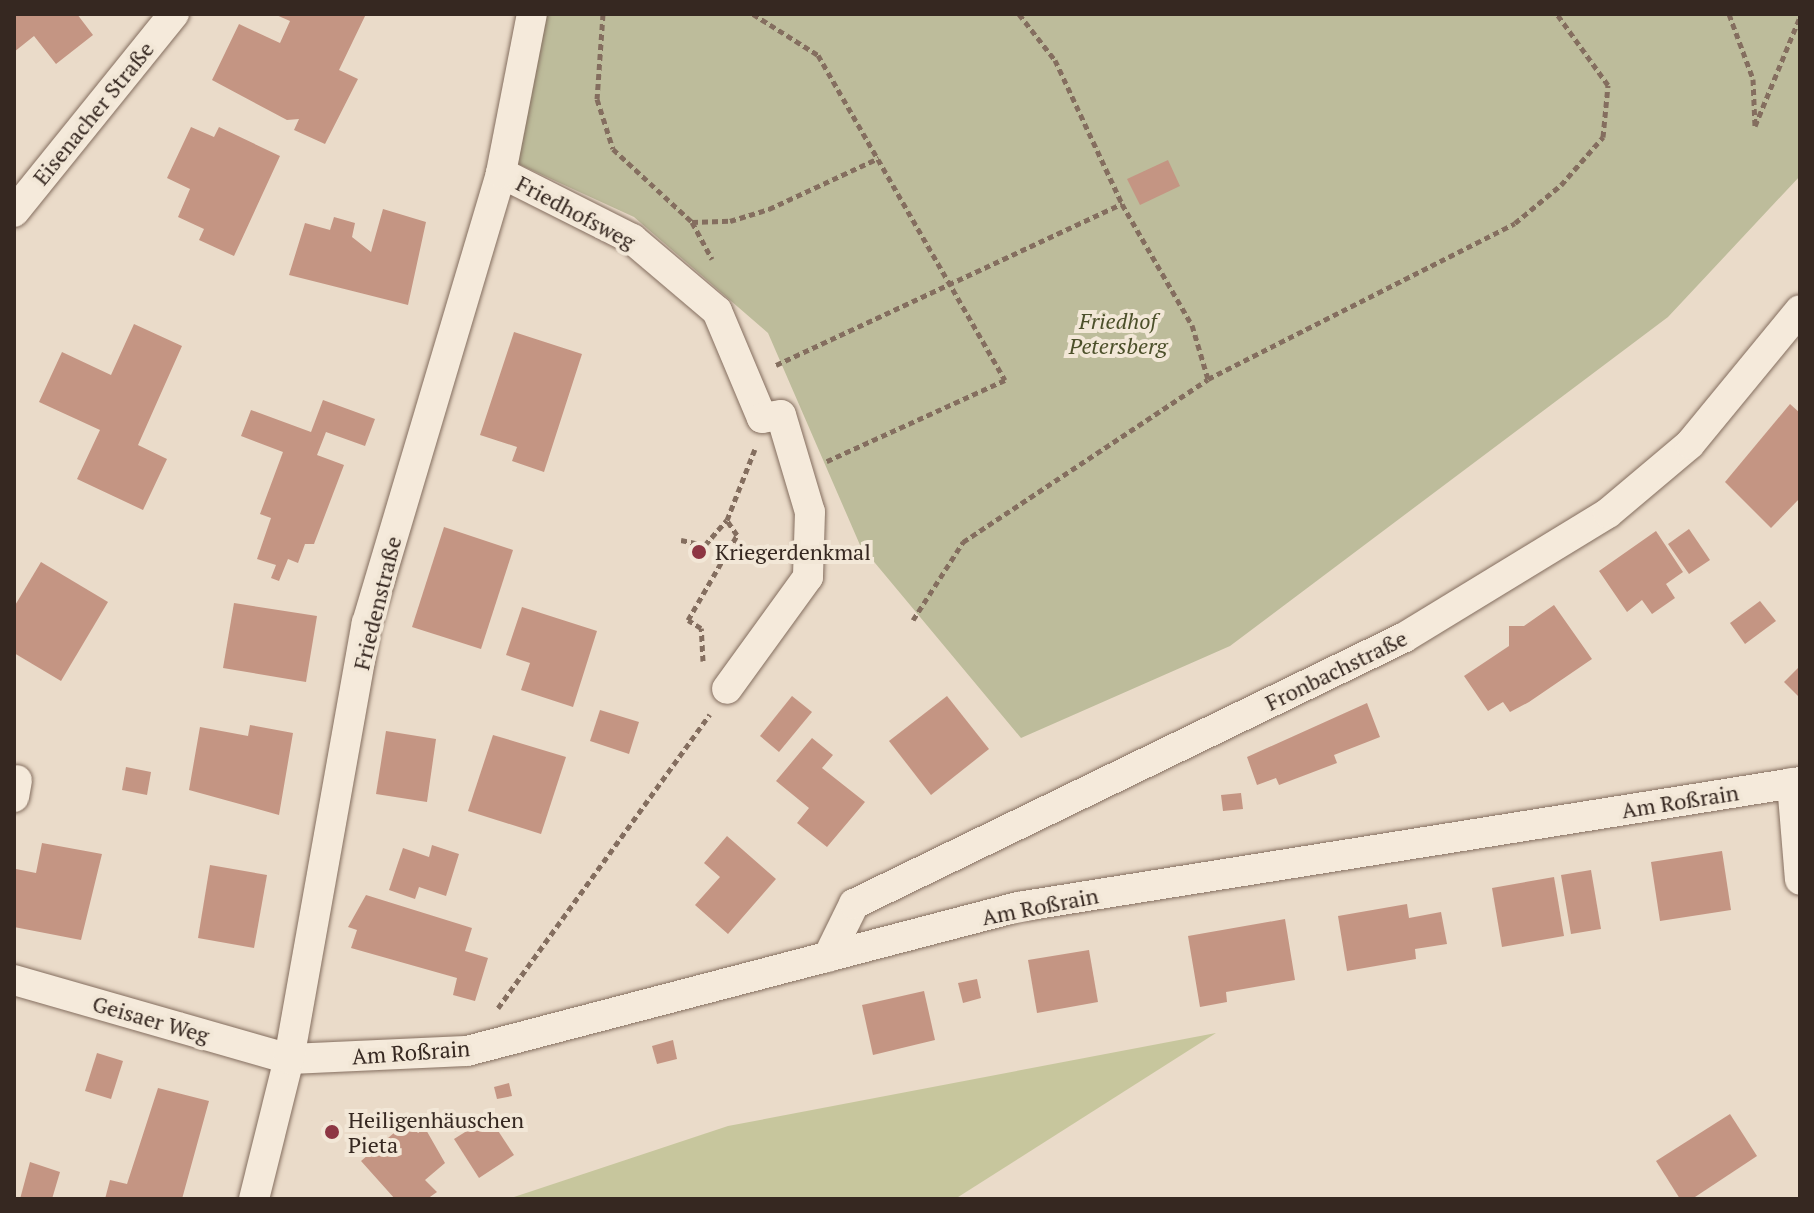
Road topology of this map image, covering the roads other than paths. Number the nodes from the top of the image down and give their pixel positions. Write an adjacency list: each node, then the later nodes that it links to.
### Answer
1 (532, 14): 3 (street, Friedenstraße)
2 (163, 18): 4 (street, Eisenacher Straße)
3 (501, 173): 6 (street, Friedhofsweg); 11 (street, Friedenstraße)
4 (14, 212)
5 (1800, 310): 9 (street, Fronbachstraße)
6 (727, 689)
7 (1796, 782): 8 (street); 9 (street, Am Roßrain)
8 (1800, 880)
9 (828, 957): 11 (street, Am Roßrain)
10 (14, 980): 11 (street, Geisaer Weg)
11 (289, 1059): 12 (street, Friedenstraße)
12 (254, 1199)

